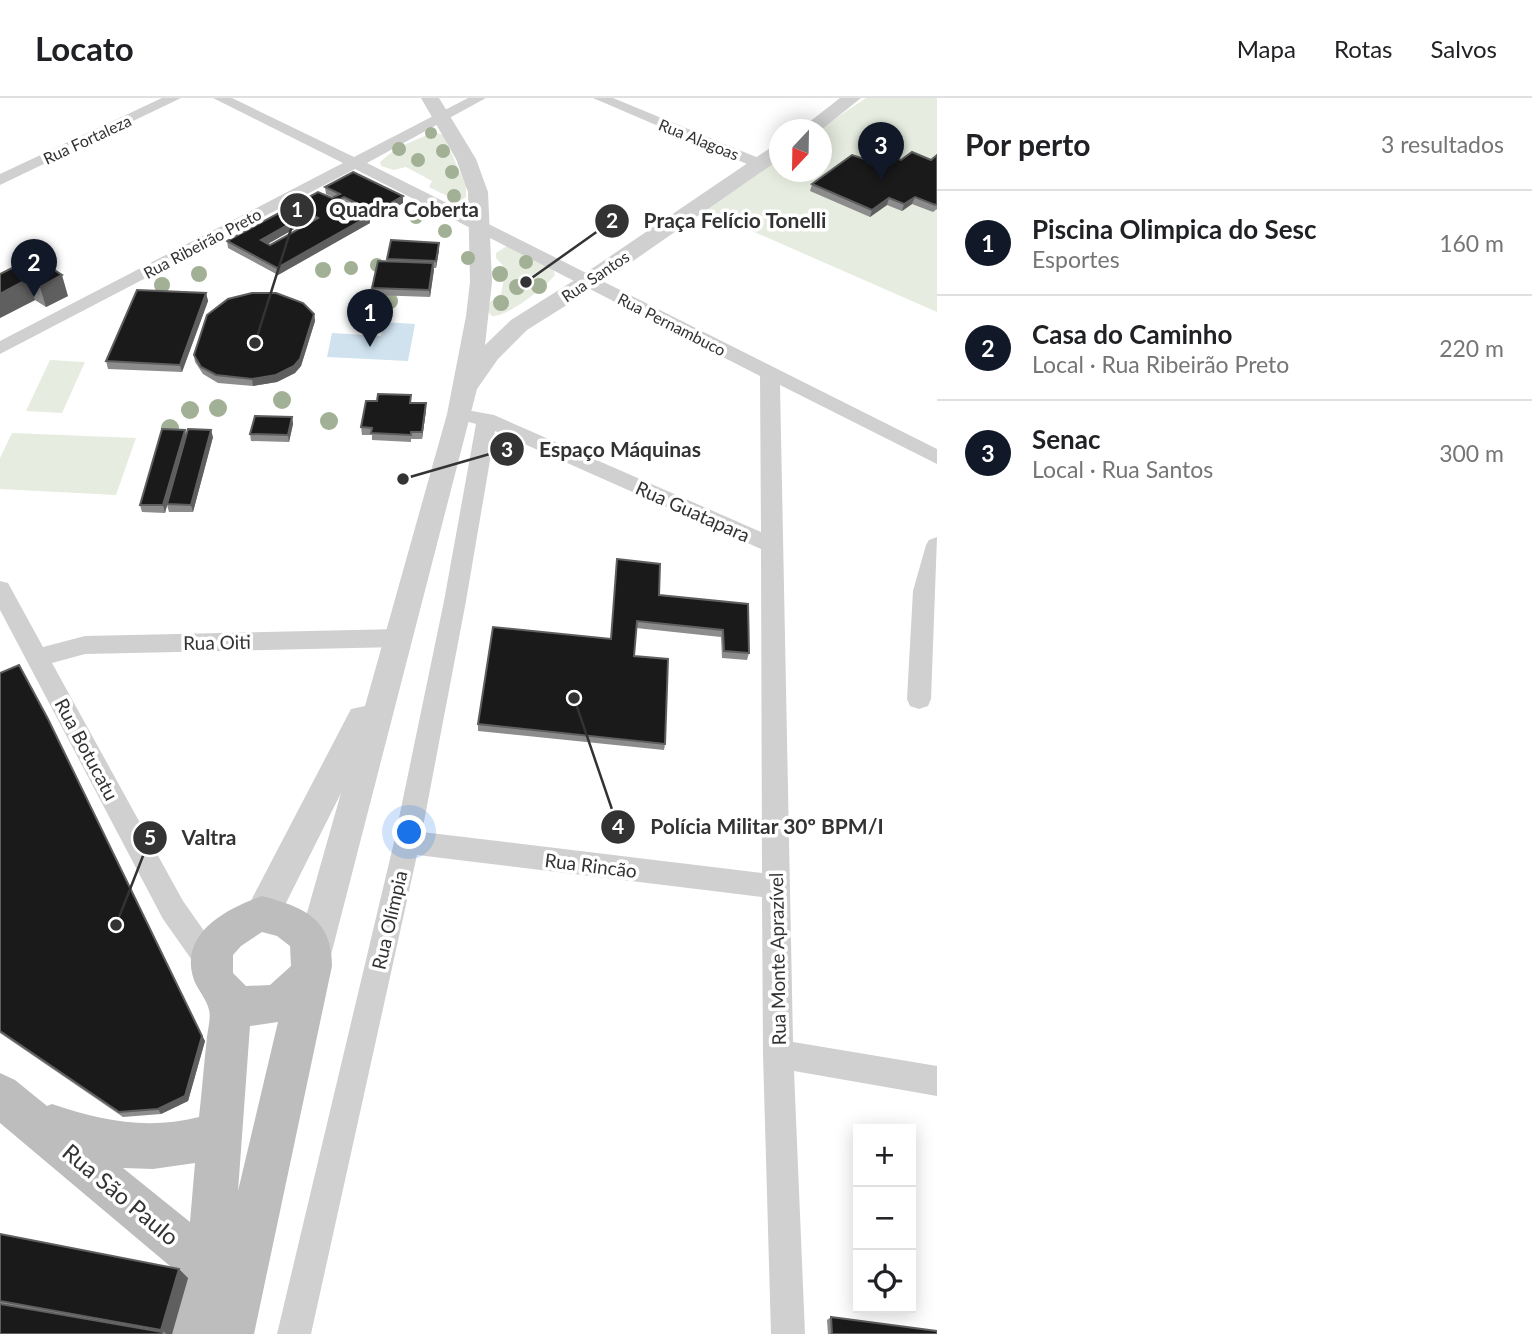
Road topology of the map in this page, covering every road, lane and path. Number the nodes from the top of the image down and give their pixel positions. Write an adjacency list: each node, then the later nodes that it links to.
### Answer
1 (174, 98): 12 (street, Rua Fortaleza)
2 (220, 98): 10 (street, Rua Pernambuco)
3 (430, 98): 7 (street)
4 (479, 98): 7 (street, Rua Ribeirão Preto)
5 (600, 98): 11 (street, Rua Alagoas)
6 (852, 98): 8 (street)
7 (441, 118): 10 (street, Rua Ribeirão Preto); 13 (street)
8 (823, 119)
9 (769, 157): 11 (street, Rua Santos)
10 (355, 163): 13 (street, Rua Pernambuco); 17 (street, Rua Ribeirão Preto)
11 (760, 164): 14 (street, Rua Santos)
12 (0, 180)
13 (480, 228): 14 (street, Rua Pernambuco); 15 (street)
14 (589, 281): 16 (street, Rua Santos); 18 (street, Rua Pernambuco)
15 (478, 316): 16 (street); 19 (street)
16 (519, 325): 19 (street, Rua Santos)
17 (0, 348)
18 (770, 374): 21 (street, Rua Pernambuco); 22 (street, Rua Monte Aprazível)
19 (461, 405): 20 (street, Rua Guatapara); 25 (street)
20 (487, 420): 22 (street, Rua Guatapara); 28 (street, Rua Olímpia)
21 (937, 457)
22 (771, 545): 29 (street, Rua Monte Aprazível)
23 (937, 545): 27 (street)
24 (0, 589): 26 (street, Rua Botucatu)
25 (394, 651): 26 (street, Rua Oiti); 31 (street); 32 (street)
26 (38, 658): 30 (street, Rua Botucatu)
27 (919, 699)
28 (407, 842): 29 (street, Rua Rincão); 41 (street, Rua Olímpia)
29 (776, 887): 34 (street, Rua Monte Aprazível)
30 (173, 909): 31 (street); 33 (street, Rua Botucatu)
31 (253, 916): 32 (main road); 33 (main road)
32 (312, 964): 33 (main road); 40 (main road)
33 (221, 982): 37 (main road)
34 (779, 1054): 35 (street); 42 (street, Rua Monte Aprazível)
35 (937, 1081)
36 (16, 1107): 37 (main road, Rua São Paulo); 38 (main road, Rua São Paulo)
37 (218, 1134): 38 (main road)
38 (209, 1268): 39 (main road)
39 (195, 1334)
40 (229, 1334)
41 (294, 1334)
42 (788, 1334)

